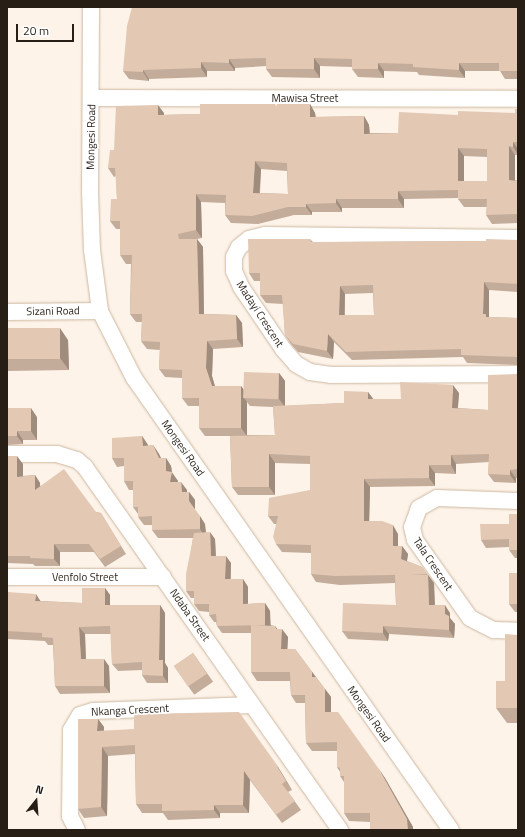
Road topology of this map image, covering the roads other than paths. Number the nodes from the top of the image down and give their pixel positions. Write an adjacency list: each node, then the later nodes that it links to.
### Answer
1 (91, 7): 2 (street, Mongesi Road)
2 (92, 98): 3 (street, Mawisa Street); 5 (street, Mongesi Road)
3 (518, 98)
4 (518, 238): 7 (street, Madayi Crescent)
5 (100, 311): 6 (street, Sizani Road); 16 (street, Mongesi Road)
6 (7, 312)
7 (518, 374)
8 (7, 454): 11 (street, Ndaba Street)
9 (518, 501): 12 (street, Tala Crescent)
10 (7, 577): 11 (street, Venfolo Street)
11 (164, 577): 13 (street, Ndaba Street)
12 (518, 631)
13 (252, 705): 14 (street, Nkanga Crescent); 15 (street, Ndaba Street)
14 (77, 830)
15 (340, 830)
16 (451, 830)

